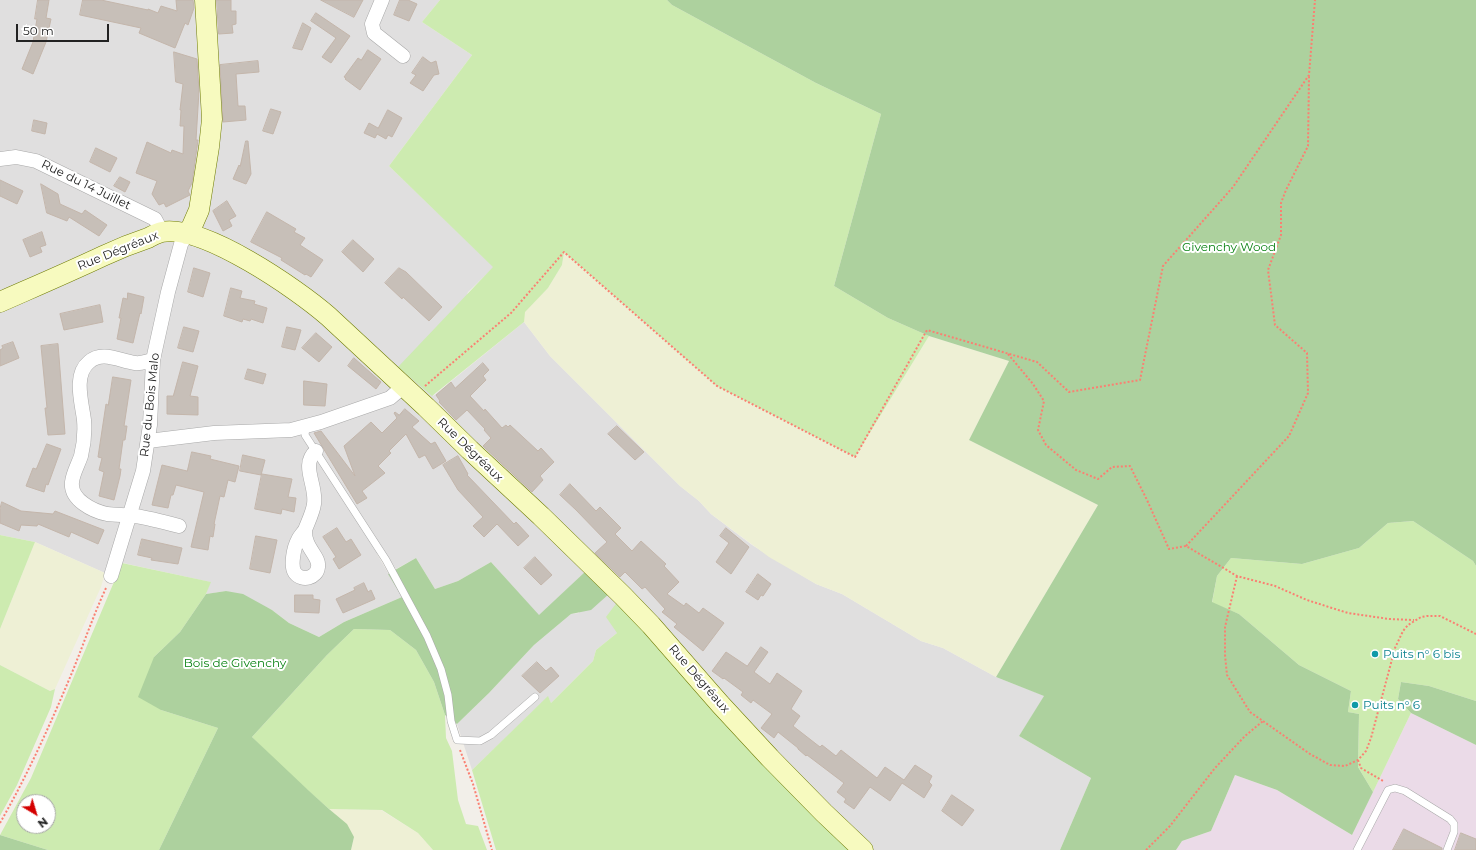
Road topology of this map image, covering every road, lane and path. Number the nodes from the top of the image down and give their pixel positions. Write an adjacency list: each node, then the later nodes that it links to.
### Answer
1 (205, 0): 8 (main road)
2 (382, 0): 4 (street)
3 (1315, 0): 5 (path)
4 (403, 56)
5 (1309, 75): 10 (path); 19 (path)
6 (0, 159): 7 (street, Rue du 14 Juillet)
7 (162, 232): 8 (main road, Rue Dégréaux); 9 (main road, Rue Dégréaux)
8 (187, 234): 11 (street, Rue du Bois Malo); 12 (main road, Rue Dégréaux)
9 (0, 302)
10 (1007, 353): 12 (path); 19 (path)
11 (153, 360): 14 (street, Rue du Bois Malo); 16 (street)
12 (409, 391): 13 (street); 31 (main road, Rue Dégréaux)
13 (306, 427): 14 (street); 15 (lane)
14 (148, 441): 16 (street, Rue du Bois Malo)
15 (316, 450): 18 (street); 26 (lane)
16 (129, 516): 17 (street); 20 (street, Rue du Bois Malo)
17 (179, 526)
18 (305, 530)
19 (1186, 546): 21 (path)
20 (112, 576): 29 (path)
21 (1237, 576): 22 (path); 25 (path)
22 (1414, 620): 23 (path); 27 (path)
23 (1476, 634)
24 (535, 697): 26 (lane)
25 (1263, 721): 27 (path); 32 (path)
26 (456, 740): 30 (path)
27 (1358, 760): 28 (path)
28 (1387, 784)
29 (0, 823)
30 (492, 850)
31 (863, 850)
32 (1146, 850)
33 (1357, 850): 34 (lane)
34 (1447, 850)

